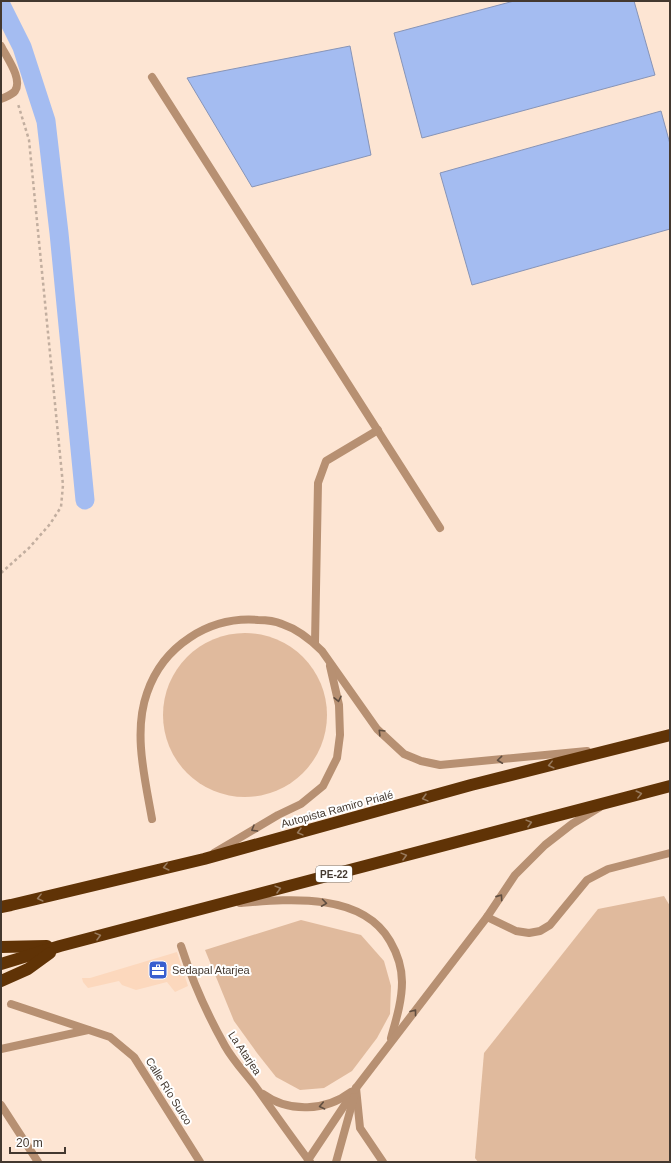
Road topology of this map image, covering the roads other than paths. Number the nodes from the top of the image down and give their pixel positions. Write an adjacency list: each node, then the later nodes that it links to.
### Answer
1 (1, 46): 3 (street)
2 (152, 77): 4 (street)
3 (1, 99)
4 (378, 430): 5 (street); 6 (street)
5 (440, 528)
6 (315, 644): 7 (street); 12 (street)
7 (329, 661): 9 (street, one-way to 7); 14 (street, one-way to 14)
8 (670, 735): 9 (highway, Autopista Ramiro Prialé)
9 (622, 748): 14 (highway, Autopista Ramiro Prialé, one-way to 14)
10 (670, 786): 11 (highway, PE-22, one-way to 10)
11 (607, 803): 15 (highway, PE-22, one-way to 11); 17 (street, one-way to 11)
12 (152, 820)
13 (670, 853): 17 (street)
14 (204, 859): 16 (highway, Autopista Ramiro Prialé, one-way to 16)
15 (215, 905): 18 (highway, PE-22, one-way to 15); 25 (street, one-way to 25)
16 (4, 907)
17 (487, 917): 25 (street, one-way to 17)
18 (60, 946): 20 (highway); 21 (highway); 22 (highway)
19 (181, 946): 27 (street, La Atarjea)
20 (1, 947)
21 (1, 964)
22 (1, 981)
23 (11, 1004): 24 (street, Calle Río Surco)
24 (89, 1029): 26 (street); 32 (street, Calle Río Surco)
25 (390, 1042): 28 (street)
26 (1, 1049)
27 (256, 1088): 28 (street, one-way to 27); 30 (street, La Atarjea)
28 (356, 1088): 30 (street); 33 (street); 34 (street)
29 (1, 1106): 31 (street)
30 (309, 1161)
31 (38, 1162)
32 (200, 1162)
33 (336, 1162)
34 (383, 1162)

